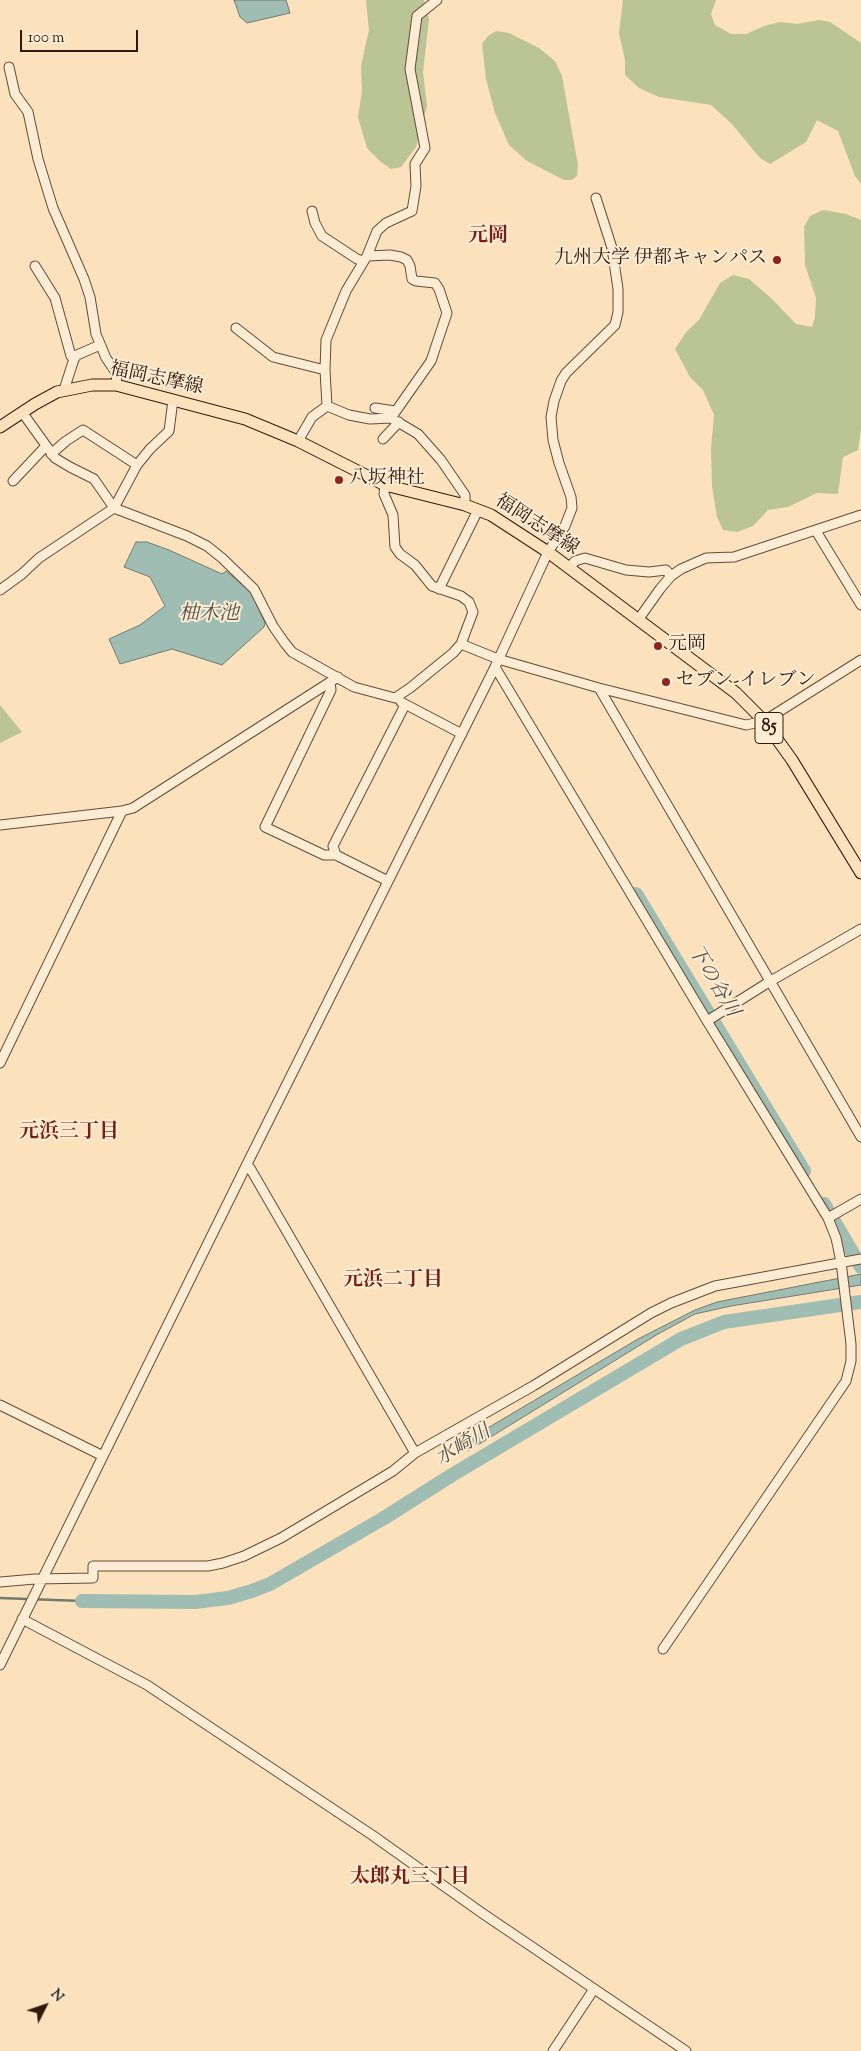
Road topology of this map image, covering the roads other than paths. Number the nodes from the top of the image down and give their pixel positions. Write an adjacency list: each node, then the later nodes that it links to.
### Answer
1 (436, 0): 5 (street)
2 (9, 66): 8 (street)
3 (596, 198): 30 (street)
4 (312, 211): 5 (street)
5 (365, 258): 10 (street); 17 (street)
6 (36, 266): 9 (street)
7 (236, 328): 10 (street)
8 (100, 345): 9 (street); 11 (street)
9 (74, 359): 12 (street)
10 (325, 370): 14 (street)
11 (116, 385): 12 (main road, 福岡志摩線 / 85); 13 (main road, 福岡志摩線 / 85)
12 (64, 390): 16 (main road, 福岡志摩線 / 85)
13 (173, 400): 20 (main road, 福岡志摩線 / 85); 22 (street)
14 (327, 406): 17 (street); 20 (street)
15 (375, 408): 17 (street)
16 (22, 412): 18 (main road, 福岡志摩線 / 85); 21 (street)
17 (395, 417): 19 (street); 25 (street)
18 (0, 427)
19 (384, 439)
20 (298, 441): 24 (main road, 福岡志摩線 / 85)
21 (49, 450): 22 (street); 23 (street); 26 (street)
22 (138, 465): 26 (street)
23 (13, 481)
24 (385, 485): 25 (main road, 福岡志摩線 / 85); 33 (street)
25 (465, 506): 27 (main road, 福岡志摩線 / 85)
26 (114, 508): 34 (street); 40 (street)
27 (478, 510): 30 (main road, 福岡志摩線 / 85); 33 (street)
28 (861, 515): 29 (street)
29 (816, 531): 32 (street); 35 (street)
30 (548, 552): 31 (main road, 福岡志摩線 / 85); 39 (street)
31 (570, 568): 32 (street); 36 (main road, 福岡志摩線 / 85)
32 (672, 576): 36 (street)
33 (439, 589): 37 (street)
34 (0, 590)
35 (861, 605)
36 (638, 620): 44 (main road, 福岡志摩線 / 85)
37 (461, 644): 39 (street); 42 (street)
38 (861, 660): 44 (street)
39 (496, 663): 41 (street); 45 (street); 53 (street)
40 (334, 680): 42 (street); 46 (street); 48 (street)
41 (600, 688): 44 (street); 52 (street)
42 (395, 698): 43 (street)
43 (405, 704): 45 (street); 48 (street)
44 (764, 721): 49 (main road, 福岡志摩線 / 85)
45 (462, 734): 50 (street)
46 (122, 811): 47 (street); 54 (street)
47 (0, 825)
48 (336, 855): 50 (street)
49 (861, 873)
50 (388, 880): 56 (street)
51 (861, 929): 52 (street)
52 (769, 982): 53 (street); 55 (street)
53 (711, 1018): 58 (street)
54 (0, 1063)
55 (861, 1137)
56 (246, 1166): 62 (street); 63 (street)
57 (861, 1199): 58 (street)
58 (830, 1216): 60 (street)
59 (857, 1260): 60 (street)
60 (842, 1265): 62 (street); 67 (street)
61 (0, 1405): 63 (street)
62 (415, 1453): 64 (street)
63 (103, 1456): 64 (street)
64 (42, 1579): 65 (street); 66 (street)
65 (0, 1582)
66 (22, 1619): 68 (street); 69 (street)
67 (663, 1649)
68 (0, 1665)
69 (594, 1989): 70 (street); 71 (street)
70 (554, 2051)
71 (686, 2051)

